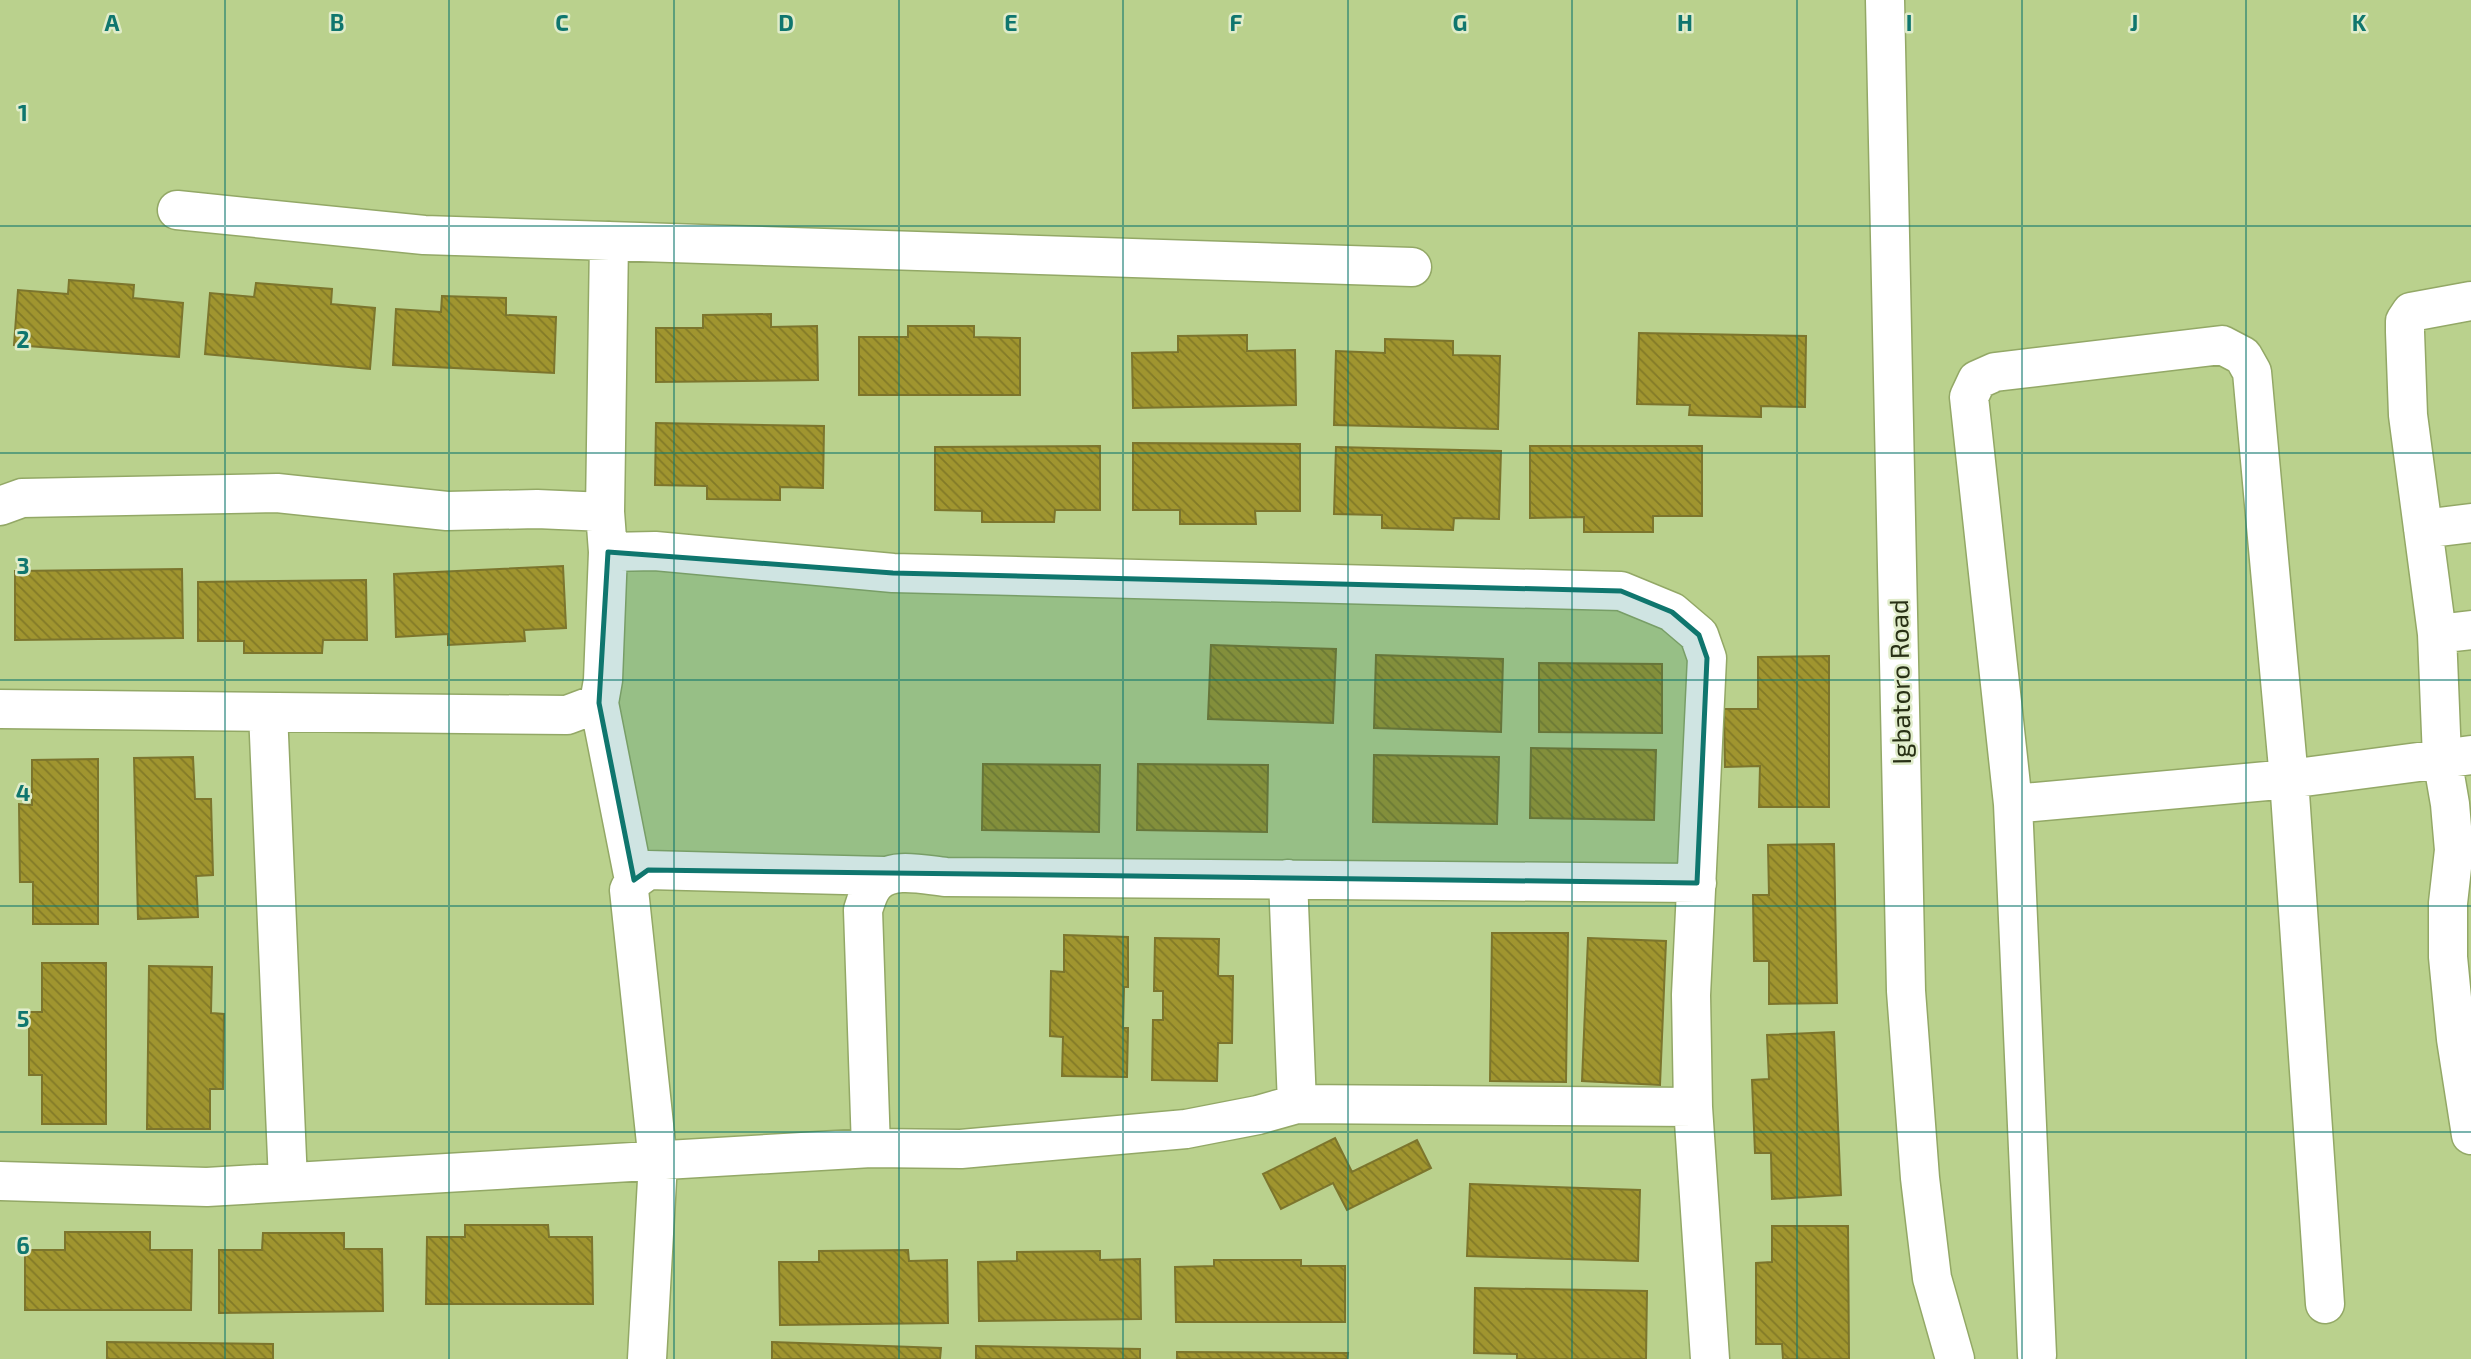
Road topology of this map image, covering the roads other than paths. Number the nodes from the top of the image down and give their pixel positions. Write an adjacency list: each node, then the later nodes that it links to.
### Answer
1 (1885, 0): 33 (street, Igbatoro Road)
2 (177, 209): 3 (street)
3 (609, 241): 4 (street); 7 (street)
4 (1412, 267)
5 (2471, 301): 9 (street)
6 (0, 506): 7 (street)
7 (605, 512): 10 (street)
8 (2471, 523): 9 (street)
9 (2423, 529): 11 (street)
10 (608, 552): 12 (street); 21 (street)
11 (2454, 632): 15 (street)
12 (598, 703): 14 (street); 19 (street)
13 (0, 709): 14 (street)
14 (268, 712): 28 (street)
15 (2456, 757): 16 (street); 24 (street)
16 (2289, 779): 17 (street); 17 (street); 29 (street)
17 (2013, 804): 30 (street)
18 (884, 876): 19 (street); 20 (street); 25 (street)
19 (634, 880): 26 (street)
20 (1288, 880): 21 (street); 22 (street)
21 (1697, 883): 23 (street)
22 (1297, 1104): 23 (street); 25 (street)
23 (1693, 1107): 32 (street)
24 (2470, 1117)
25 (870, 1148): 26 (street)
26 (658, 1162): 28 (street); 31 (street)
27 (0, 1181): 28 (street)
28 (288, 1182)
29 (2325, 1304)
30 (2037, 1355)
31 (647, 1359)
32 (1710, 1359)
33 (1955, 1359)

